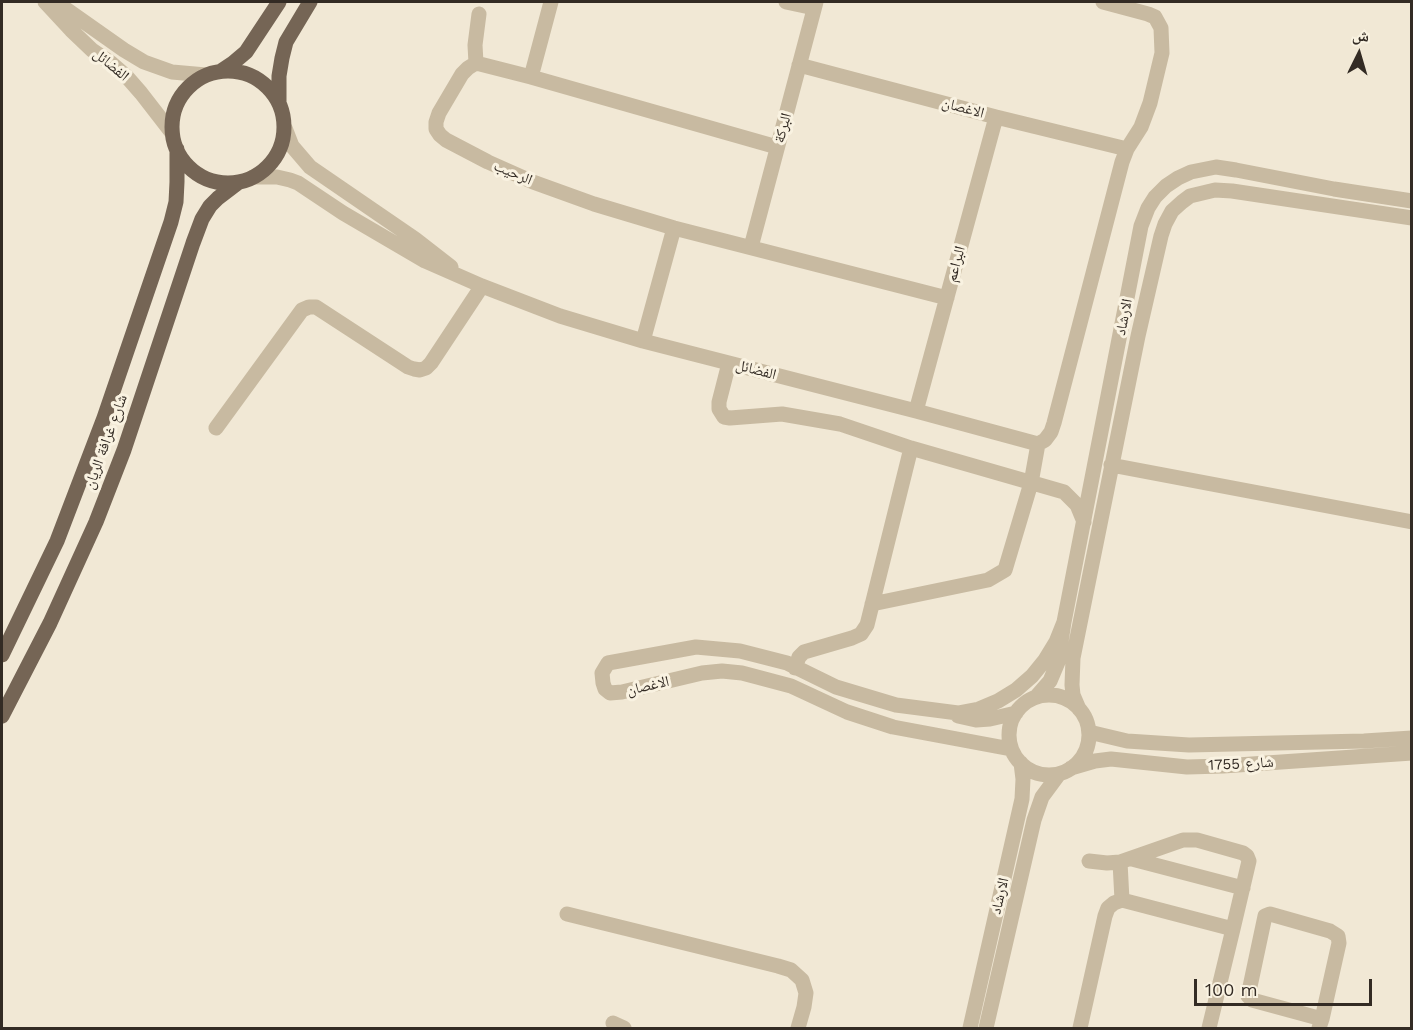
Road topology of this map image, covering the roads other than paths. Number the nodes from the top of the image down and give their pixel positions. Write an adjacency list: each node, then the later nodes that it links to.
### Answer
1 (45, 2): 18 (street, الفضائل)
2 (56, 2): 13 (street, الفضائل)
3 (279, 2): 12 (main road)
4 (310, 2): 15 (main road)
5 (551, 2): 14 (street)
6 (786, 2): 8 (street)
7 (1103, 2): 21 (street)
8 (815, 5): 11 (street, البركة)
9 (479, 14): 10 (street)
10 (476, 63): 14 (street); 25 (street, الرحيب)
11 (799, 65): 16 (street, الاغصان); 19 (street, البركة)
12 (221, 71): 13 (main road); 15 (main road)
13 (206, 75): 18 (main road)
14 (531, 77): 19 (street)
15 (279, 102): 17 (main road)
16 (996, 117): 21 (street, الاغصان); 28 (street, البراعم)
17 (285, 129): 22 (main road); 27 (street, الفضائل)
18 (172, 133): 20 (main road)
19 (777, 147): 26 (street, البركة)
20 (177, 149): 22 (main road); 41 (main road, شارع غرافة الريان)
21 (1127, 149): 33 (street)
22 (246, 180): 27 (street, الفضائل); 47 (main road, شارع غرافة الريان)
23 (1412, 201): 37 (street, الارشاد)
24 (1412, 218): 35 (street, الارشاد)
25 (674, 228): 26 (street, الرحيب); 29 (street)
26 (751, 247): 28 (street, الرحيب)
27 (476, 284): 29 (street, الفضائل); 32 (street)
28 (947, 298): 31 (street, البراعم)
29 (644, 341): 30 (street, الفضائل)
30 (729, 363): 31 (street, الفضائل); 34 (street)
31 (916, 411): 33 (street, الفضائل)
32 (216, 428)
33 (1041, 442): 36 (street)
34 (911, 448): 36 (street); 39 (street)
35 (1111, 465): 38 (street); 44 (street, الارشاد)
36 (1031, 483): 37 (street); 39 (street)
37 (1084, 522): 40 (street, الارشاد)
38 (1412, 522)
39 (872, 604): 42 (street)
40 (1064, 622): 43 (street, الارشاد); 45 (street, الاغصان)
41 (2, 655)
42 (795, 668): 45 (street, الاغصان); 50 (street, الاغصان)
43 (1036, 697): 44 (street); 46 (street)
44 (1079, 709): 48 (street)
45 (937, 711): 46 (street, الاغصان)
46 (1016, 713): 50 (street)
47 (2, 716)
48 (1089, 732): 49 (street, شارع 1755); 53 (street)
49 (1412, 738)
50 (1011, 749): 52 (street)
51 (1412, 753): 53 (street, شارع 1755)
52 (1020, 763): 53 (street); 62 (street, الارشاد)
53 (1065, 771): 63 (street, الارشاد)
54 (1126, 860): 55 (street); 56 (street); 56 (street); 57 (street)
55 (1089, 861)
56 (1243, 888): 59 (street)
57 (1122, 900): 59 (street); 64 (street)
58 (567, 914): 61 (street)
59 (1233, 929): 65 (street)
60 (1320, 1024): 60 (street)
61 (798, 1029)
62 (970, 1029)
63 (986, 1029)
64 (1080, 1029)
65 (1209, 1029)

